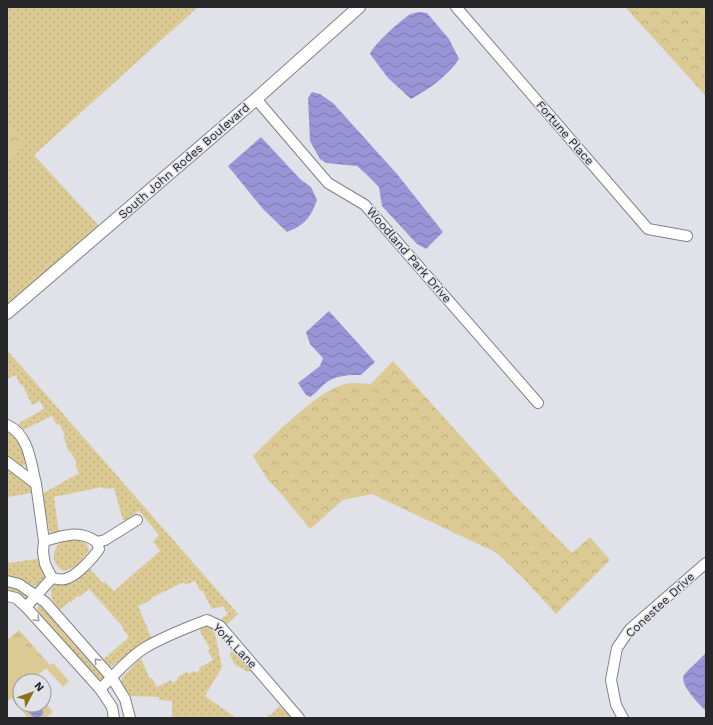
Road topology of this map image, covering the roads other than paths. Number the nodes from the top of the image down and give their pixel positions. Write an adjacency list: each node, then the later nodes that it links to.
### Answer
1 (359, 7): 3 (main road, South John Rodes Boulevard)
2 (456, 7): 4 (street, Fortune Place)
3 (256, 99): 5 (main road, South John Rodes Boulevard); 6 (street, Woodland Park Drive)
4 (687, 236)
5 (7, 313)
6 (538, 403)
7 (7, 425): 9 (street)
8 (7, 462): 9 (street)
9 (36, 484): 11 (street)
10 (137, 520): 12 (street)
11 (44, 541): 12 (street); 14 (street)
12 (97, 542): 14 (street)
13 (706, 563): 24 (street, Conestee Drive)
14 (52, 578): 16 (street)
15 (7, 581): 16 (street)
16 (37, 595): 18 (street); 19 (street, one-way to 16)
17 (7, 596): 18 (street)
18 (26, 607): 20 (street, one-way to 20)
19 (112, 678): 20 (street, York Lane); 22 (street); 23 (street, York Lane)
20 (100, 689): 21 (street)
21 (114, 718)
22 (130, 718)
23 (299, 718)
24 (623, 718)

